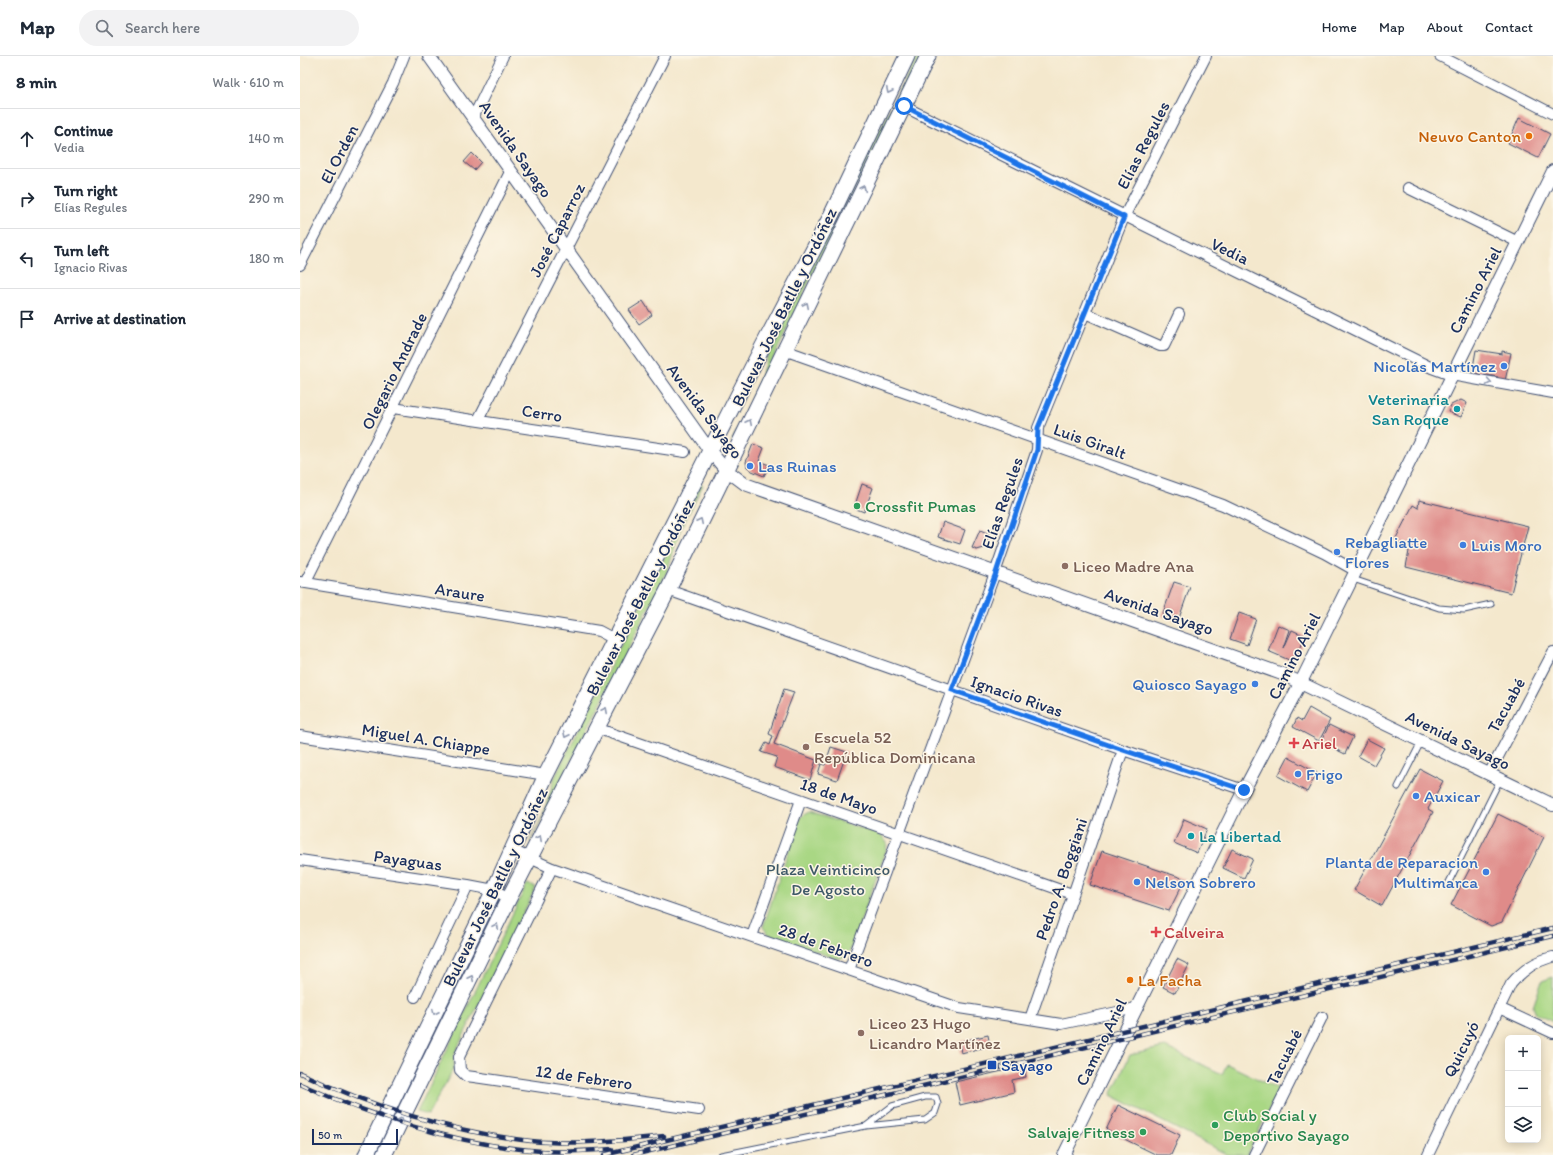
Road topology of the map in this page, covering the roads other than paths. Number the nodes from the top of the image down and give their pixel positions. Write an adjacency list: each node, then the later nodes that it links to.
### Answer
1 (404, 56): 18 (street, El Orden)
2 (429, 56): 11 (street, Avenida Sayago)
3 (503, 56): 11 (street)
4 (665, 56): 17 (street, José Caparroz)
5 (907, 56): 27 (main road, Bulevar José Batlle y Ordóñez, one-way to 27)
6 (928, 56): 9 (main road, Bulevar José Batlle y Ordóñez)
7 (1206, 56): 15 (street, Elías Regules)
8 (1440, 56): 10 (street)
9 (904, 106): 15 (street, Vedia); 21 (main road, Bulevar José Batlle y Ordóñez, one-way to 9)
10 (1553, 114)
11 (473, 118): 13 (street, Avenida Sayago)
12 (1553, 171): 16 (street, Camino Ariel)
13 (510, 172): 17 (street, Avenida Sayago); 24 (street, Olegario Andrade)
14 (1408, 188): 16 (street)
15 (1124, 217): 19 (street, Elías Regules); 22 (street, Vedia)
16 (1518, 242): 22 (street, Camino Ariel)
17 (566, 248): 25 (street, José Caparroz); 27 (street, Avenida Sayago)
18 (300, 265)
19 (1085, 314): 20 (street); 26 (street, Elías Regules)
20 (1179, 314)
21 (784, 350): 26 (street, Luis Giralt); 29 (main road, Bulevar José Batlle y Ordóñez, one-way to 21)
22 (1451, 376): 23 (street, Vedia, one-way to 23); 31 (street, Camino Ariel)
23 (1553, 393)
24 (394, 408): 25 (street, Cerro); 32 (street, Olegario Andrade)
25 (478, 420): 28 (street, Cerro)
26 (1038, 439): 30 (street, Elías Regules); 31 (street, Luis Giralt)
27 (710, 451): 29 (street, Avenida Sayago); 35 (main road, Bulevar José Batlle y Ordóñez)
28 (685, 452)
29 (725, 469): 30 (street, Avenida Sayago); 33 (main road, Bulevar José Batlle y Ordóñez, one-way to 29)
30 (996, 573): 37 (street, Avenida Sayago); 38 (street, Elías Regules)
31 (1354, 575): 34 (lane); 37 (street, Camino Ariel)
32 (302, 583): 35 (street, Araure)
33 (668, 590): 38 (street, Ignacio Rivas); 39 (main road, Bulevar José Batlle y Ordóñez, one-way to 33)
34 (1491, 604)
35 (614, 638): 44 (main road, Bulevar José Batlle y Ordóñez, one-way to 44)
36 (1553, 652): 43 (street, Tacuabé)
37 (1301, 682): 41 (street, Avenida Sayago); 47 (street, Camino Ariel)
38 (952, 690): 42 (street, Ignacio Rivas); 50 (street, Elías Regules)
39 (596, 728): 48 (street, 18 de Mayo); 52 (main road, Bulevar José Batlle y Ordóñez, one-way to 39)
40 (300, 736): 44 (street, Miguel A. Chiappe)
41 (1421, 741): 43 (street, Avenida Sayago); 46 (lane)
42 (1123, 750): 47 (street, Ignacio Rivas); 58 (street, Pedro A. Boggiani)
43 (1488, 774): 45 (street, Avenida Sayago)
44 (546, 775): 51 (main road, Bulevar José Batlle y Ordóñez)
45 (1500, 780): 49 (street, Avenida Sayago); 55 (lane)
46 (1398, 787)
47 (1244, 790): 64 (street, Camino Ariel)
48 (801, 800): 50 (street, 18 de Mayo); 60 (street)
49 (1553, 805)
50 (899, 834): 58 (street, 18 de Mayo); 62 (street, Elías Regules)
51 (512, 850): 52 (street, 28 de Febrero); 57 (main road, Bulevar José Batlle y Ordóñez)
52 (528, 858): 54 (street, 28 de Febrero); 59 (main road, Bulevar José Batlle y Ordóñez)
53 (300, 860): 56 (street, Payaguas)
54 (552, 868): 60 (street, 28 de Febrero); 69 (street, 12 de Febrero)
55 (1448, 884)
56 (468, 885): 57 (street, Payaguas); 63 (street, Bulevar José Batlle y Ordóñez)
57 (494, 890): 59 (street, Payaguas); 71 (main road, Bulevar José Batlle y Ordóñez, one-way to 71)
58 (1072, 894): 67 (street, Pedro A. Boggiani)
59 (509, 898): 72 (main road, Bulevar José Batlle y Ordóñez, one-way to 59)
60 (752, 936): 62 (street, 28 de Febrero)
61 (1553, 957): 65 (street, Quicuyó)
62 (849, 970): 67 (street, 28 de Febrero)
63 (415, 997)
64 (1136, 1008): 67 (street, 28 de Febrero); 74 (street, Camino Ariel)
65 (1499, 1008): 68 (street); 76 (street, Quicuyó)
66 (1322, 1017): 75 (street, Tacuabé)
67 (1030, 1019)
68 (1553, 1033)
69 (699, 1110)
70 (866, 1126): 70 (lane); 73 (lane)
71 (366, 1155)
72 (384, 1155)
73 (721, 1155)
74 (1064, 1155)
75 (1254, 1155)
76 (1428, 1155)

